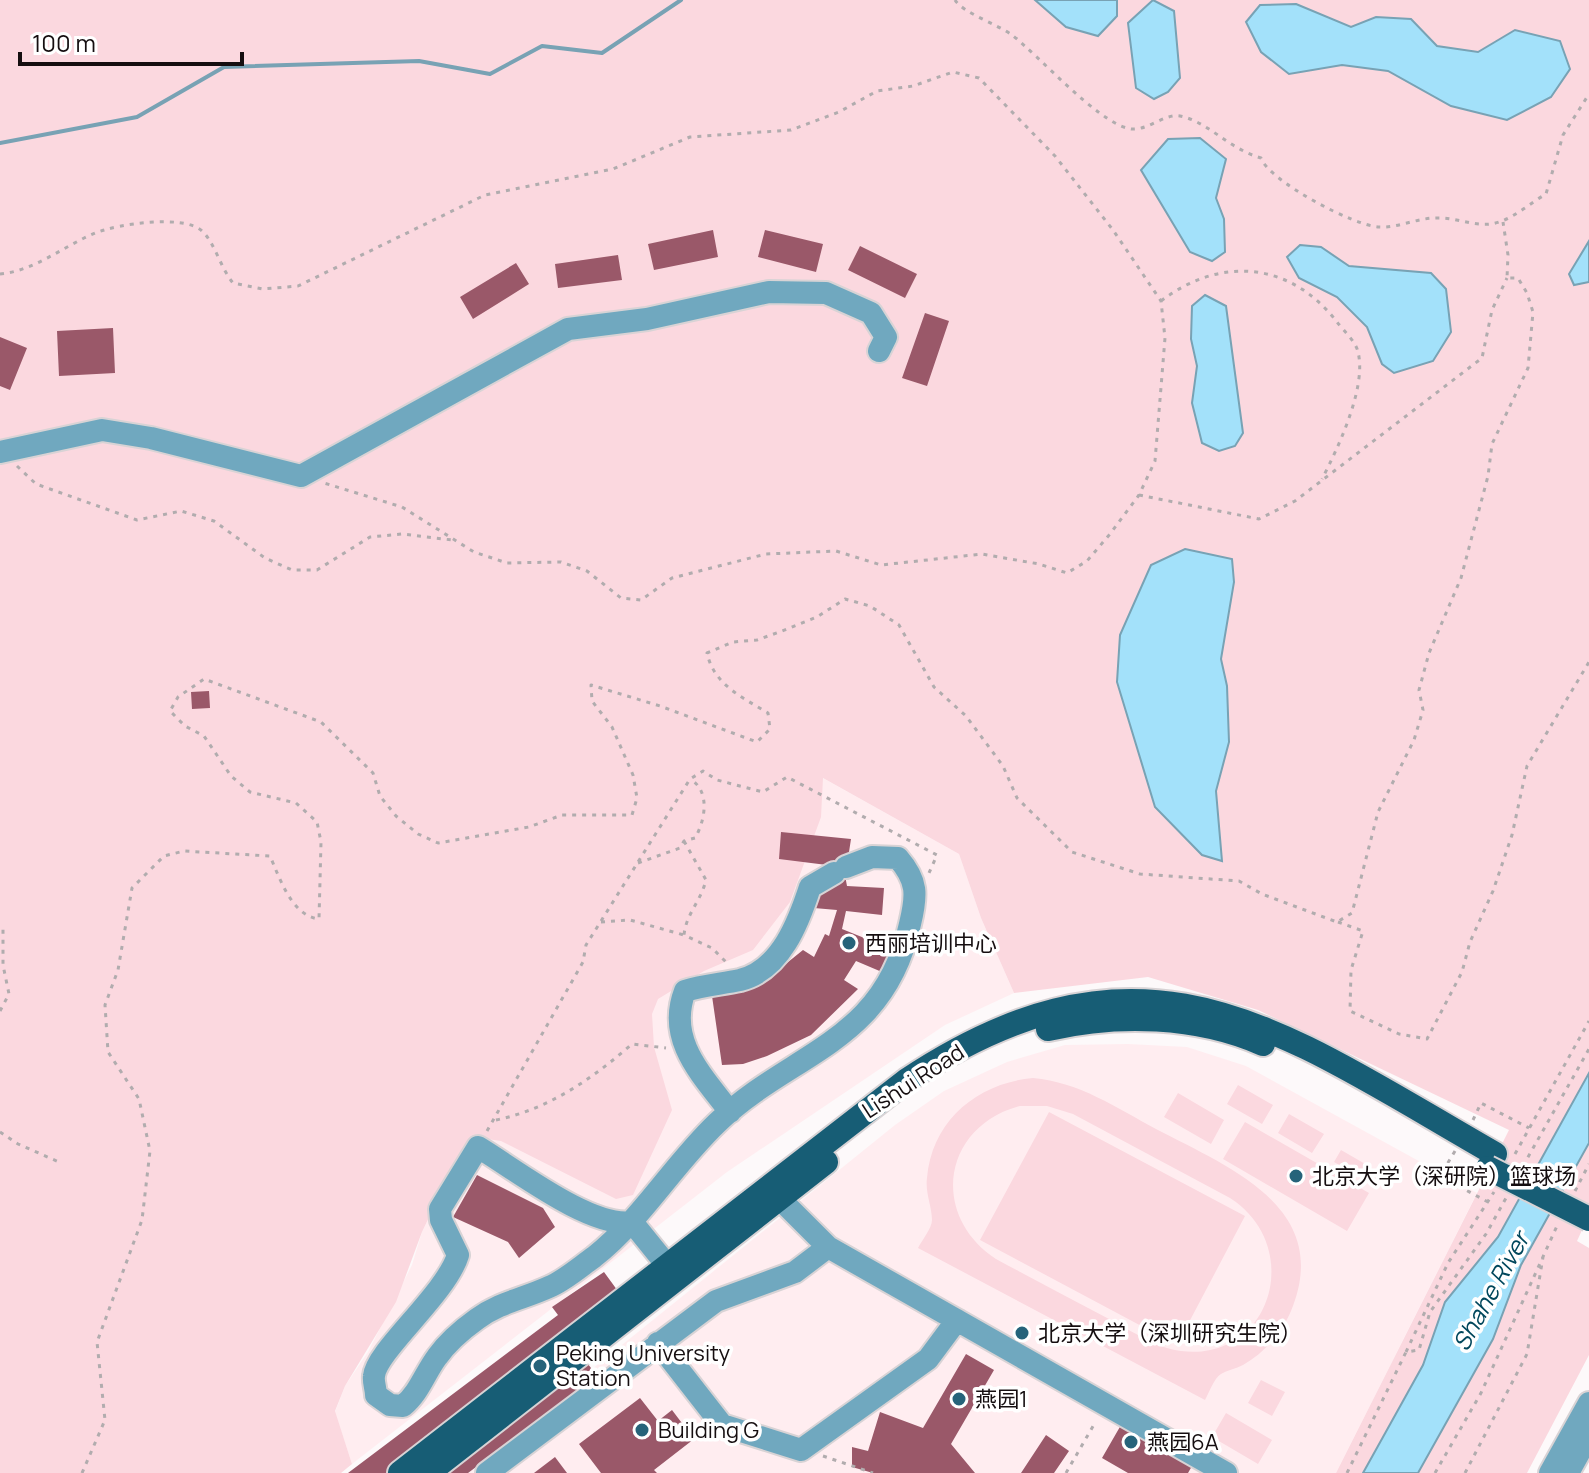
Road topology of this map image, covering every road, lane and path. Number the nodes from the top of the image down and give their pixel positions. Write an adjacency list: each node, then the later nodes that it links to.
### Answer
1 (955, 0): 3 (path)
2 (1589, 94): 3 (path)
3 (1503, 222): 5 (path)
4 (0, 274): 6 (path)
5 (1507, 278): 10 (path); 19 (path)
6 (1161, 301): 10 (path); 11 (path)
7 (879, 351): 9 (street)
8 (1, 452): 9 (street); 12 (path)
9 (301, 476): 12 (path)
10 (1320, 483): 11 (path)
11 (1139, 495): 12 (path)
12 (456, 540)
13 (1589, 662): 19 (path)
14 (690, 779): 15 (path); 16 (path); 17 (path)
15 (684, 841): 16 (path); 21 (path)
16 (638, 863): 18 (path)
17 (915, 902): 22 (street); 26 (street)
18 (601, 922): 21 (path); 27 (path)
19 (1337, 922): 53 (path)
20 (3, 925): 23 (path)
21 (684, 935): 22 (path)
22 (743, 979): 24 (street)
23 (0, 1011)
24 (686, 1048): 26 (street); 27 (path)
25 (1589, 1049): 35 (path)
26 (730, 1112): 42 (street)
27 (493, 1120): 31 (path)
28 (1529, 1128): 30 (path)
29 (0, 1132): 33 (path)
30 (1461, 1143): 32 (main road, Lishui Road); 37 (main road, Lishui Road); 38 (path); 45 (main road, Lishui Road)
31 (478, 1147): 42 (street); 42 (street)
32 (1492, 1161): 39 (main road, Lishui Road); 41 (main road, Lishui Road, bridge)
33 (59, 1162)
34 (1589, 1164): 39 (path)
35 (1516, 1179)
36 (1508, 1193): 59 (path)
37 (779, 1198): 43 (street); 55 (main road, Lishui Road)
38 (1488, 1202)
39 (1579, 1202)
40 (1563, 1214): 44 (path)
41 (1589, 1219)
42 (632, 1222): 45 (street)
43 (828, 1247): 46 (street); 47 (street)
44 (1544, 1251): 60 (path); 61 (path)
45 (666, 1264): 54 (main road, Lishui Road)
46 (957, 1320): 49 (street); 51 (street)
47 (658, 1343): 51 (street); 56 (street)
48 (1589, 1403): 62 (street)
49 (1106, 1405): 52 (path); 58 (street)
50 (1589, 1435): 63 (street)
51 (801, 1450): 57 (path)
52 (1068, 1472)
53 (82, 1473)
54 (400, 1473)
55 (428, 1473)
56 (487, 1473)
57 (873, 1473)
58 (1226, 1473)
59 (1347, 1473)
60 (1435, 1473)
61 (1465, 1473)
62 (1550, 1473)
63 (1568, 1473)

